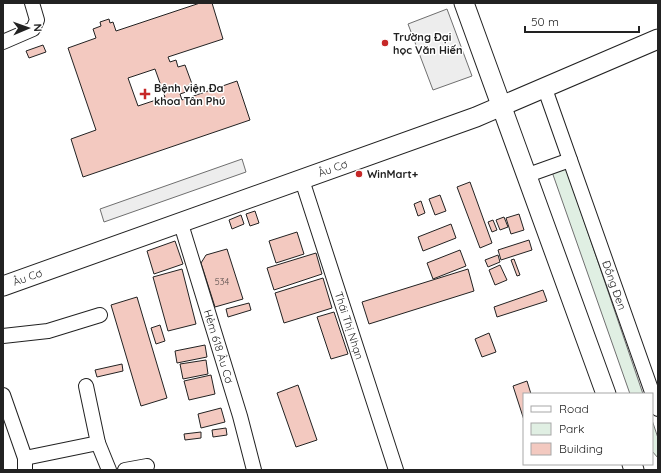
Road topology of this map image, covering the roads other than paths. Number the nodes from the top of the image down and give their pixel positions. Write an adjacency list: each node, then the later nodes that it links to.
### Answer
1 (32, 3): 4 (street)
2 (464, 3): 6 (main road)
3 (658, 39): 5 (main road, Âu Cơ)
4 (3, 42)
5 (545, 89): 6 (main road, Âu Cơ); 7 (street, Đồng Đen)
6 (503, 107): 8 (main road); 9 (main road, Âu Cơ)
7 (570, 160): 8 (street); 16 (street, Đồng Đen)
8 (528, 175): 15 (main road)
9 (302, 180): 10 (main road, Âu Cơ); 26 (street, Thái Thị Nhạn)
10 (181, 224): 11 (main road, Âu Cơ); 25 (street, Hẻm 618 Âu Cơ)
11 (3, 286)
12 (100, 316): 13 (street)
13 (3, 336)
14 (86, 386): 20 (street)
15 (606, 393)
16 (652, 393)
17 (3, 395): 21 (street)
18 (653, 395): 19 (street, Đồng Đen)
19 (658, 409)
20 (98, 443): 21 (street); 23 (street)
21 (25, 464)
22 (147, 465): 24 (street)
23 (109, 470)
24 (125, 470)
25 (254, 470)
26 (396, 470)

